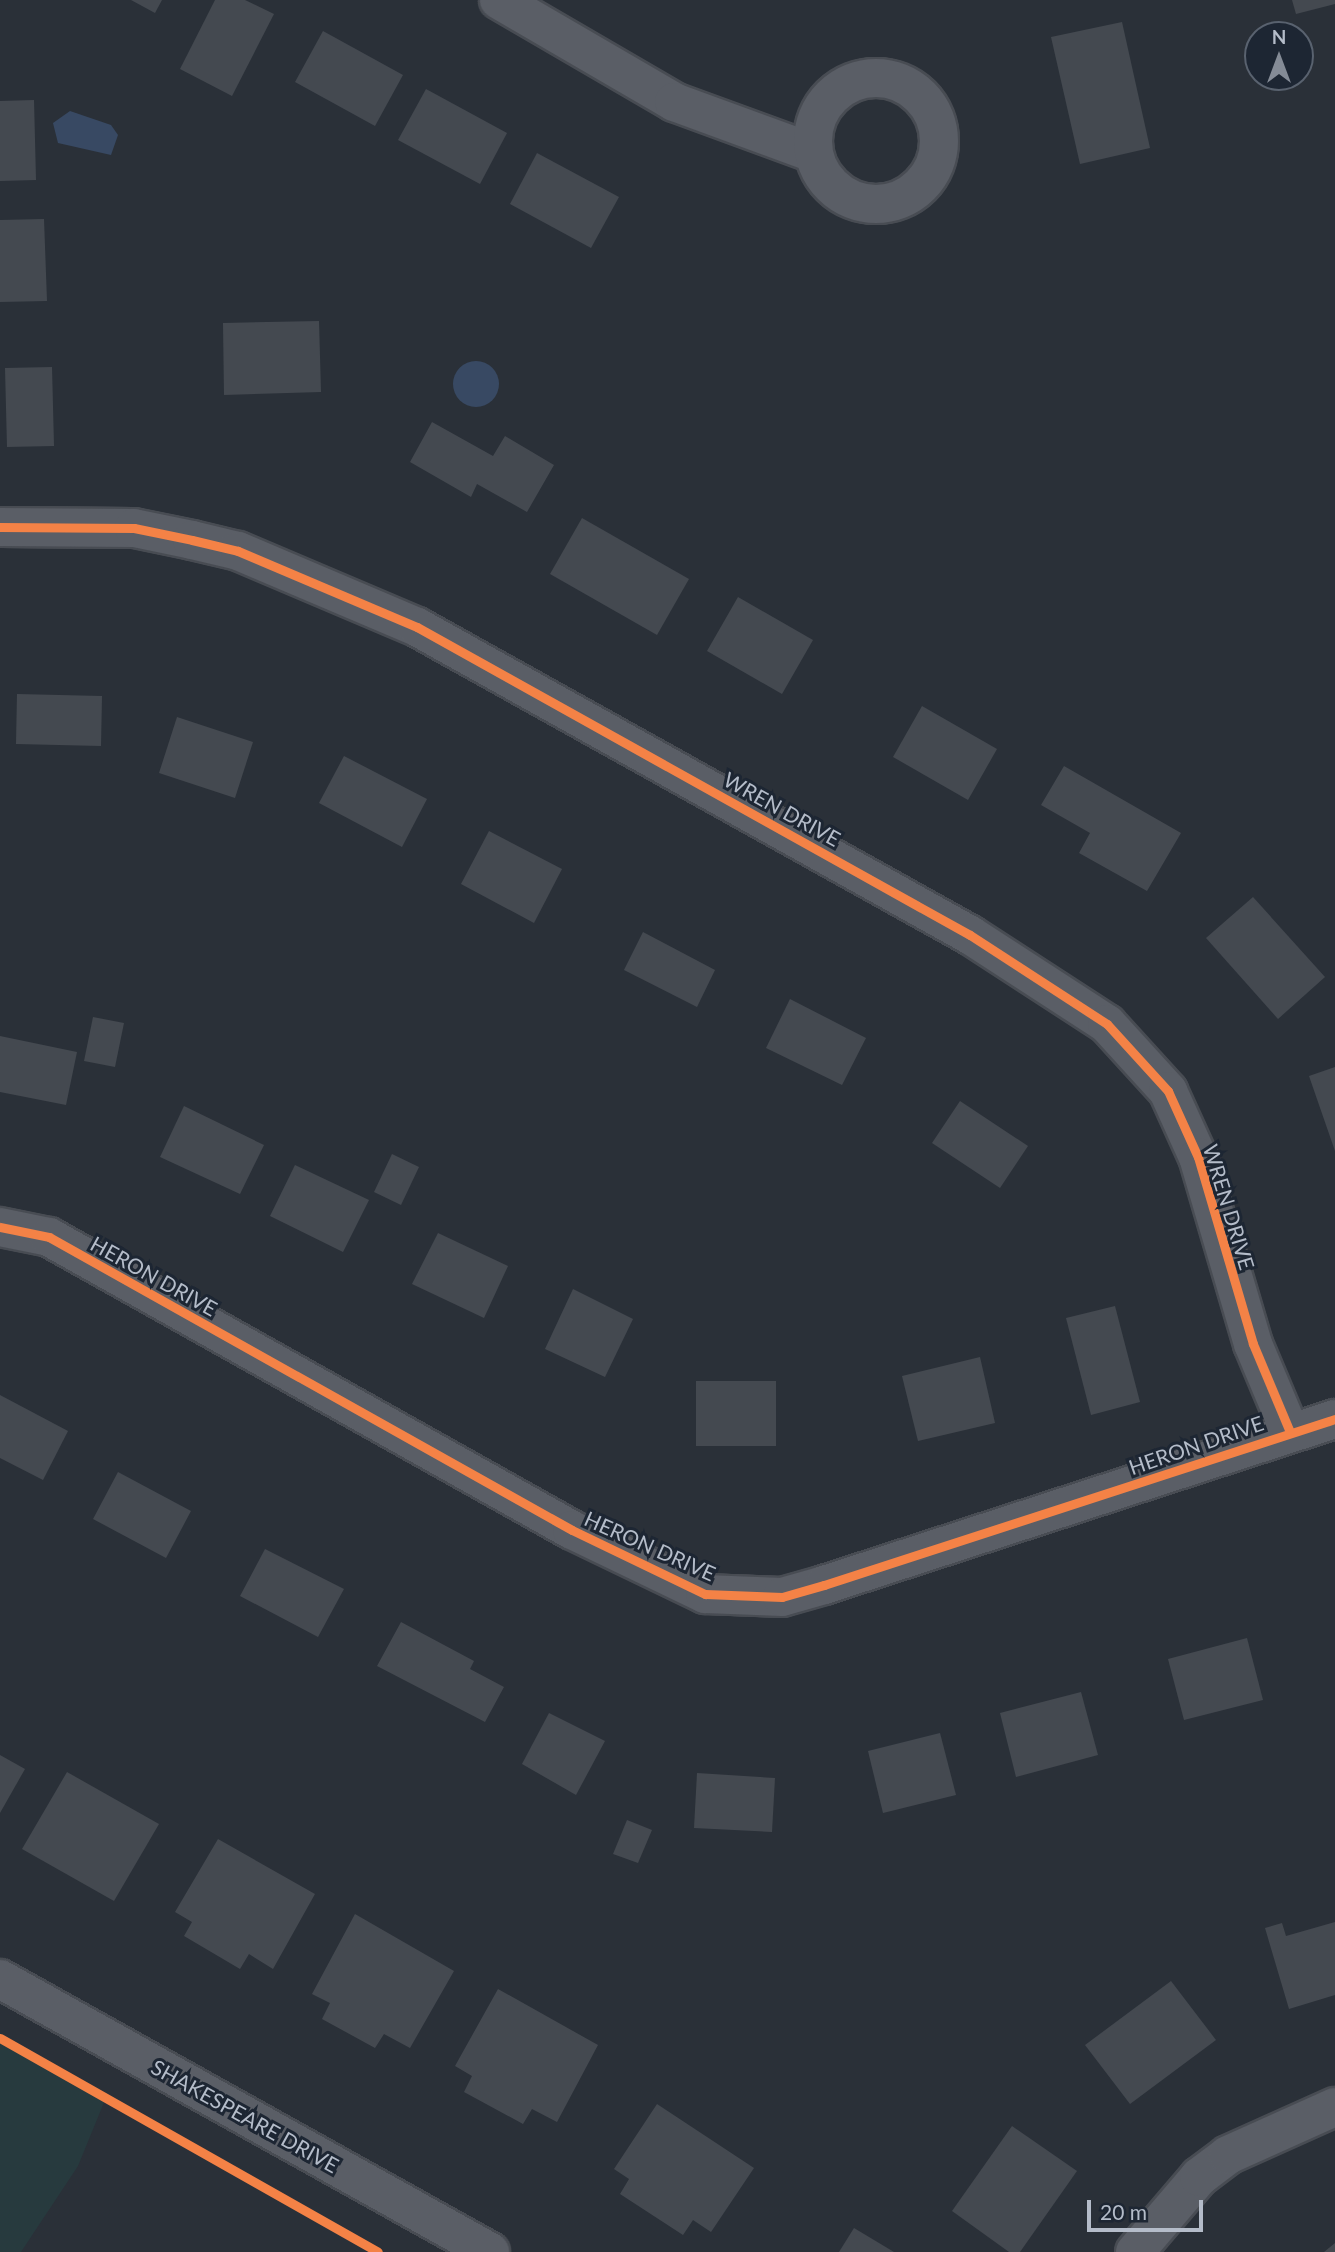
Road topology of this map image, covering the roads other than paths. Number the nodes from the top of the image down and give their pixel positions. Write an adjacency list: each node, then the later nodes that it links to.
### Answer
1 (499, 0): 2 (street)
2 (813, 153)
3 (0, 527): 6 (street, WREN DRIVE)
4 (0, 1227): 6 (street, HERON DRIVE)
5 (1335, 1419): 6 (street, HERON DRIVE)
6 (1290, 1432)
7 (0, 1979): 9 (street, SHAKESPEARE DRIVE)
8 (1335, 2108): 10 (street)
9 (490, 2252)
10 (1135, 2252)

